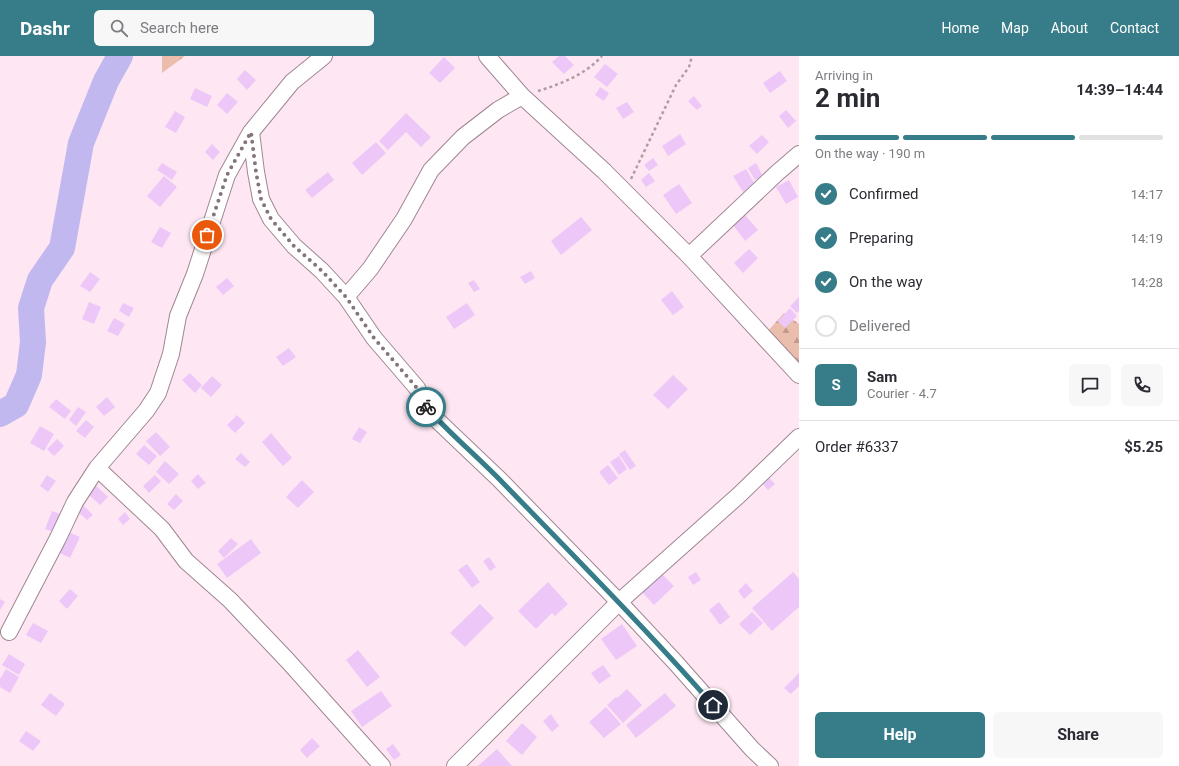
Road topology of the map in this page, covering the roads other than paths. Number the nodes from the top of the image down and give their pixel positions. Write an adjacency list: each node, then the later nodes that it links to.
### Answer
1 (324, 56): 4 (street)
2 (488, 56): 3 (street)
3 (522, 96): 6 (street); 7 (street)
4 (251, 132): 7 (street); 10 (street)
5 (799, 154): 6 (street)
6 (689, 256): 8 (street)
7 (346, 297): 11 (street)
8 (799, 375)
9 (799, 437): 11 (street)
10 (97, 468): 12 (street); 13 (street)
11 (619, 602): 14 (street); 15 (street)
12 (9, 632)
13 (382, 766)
14 (455, 766)
15 (770, 766)

